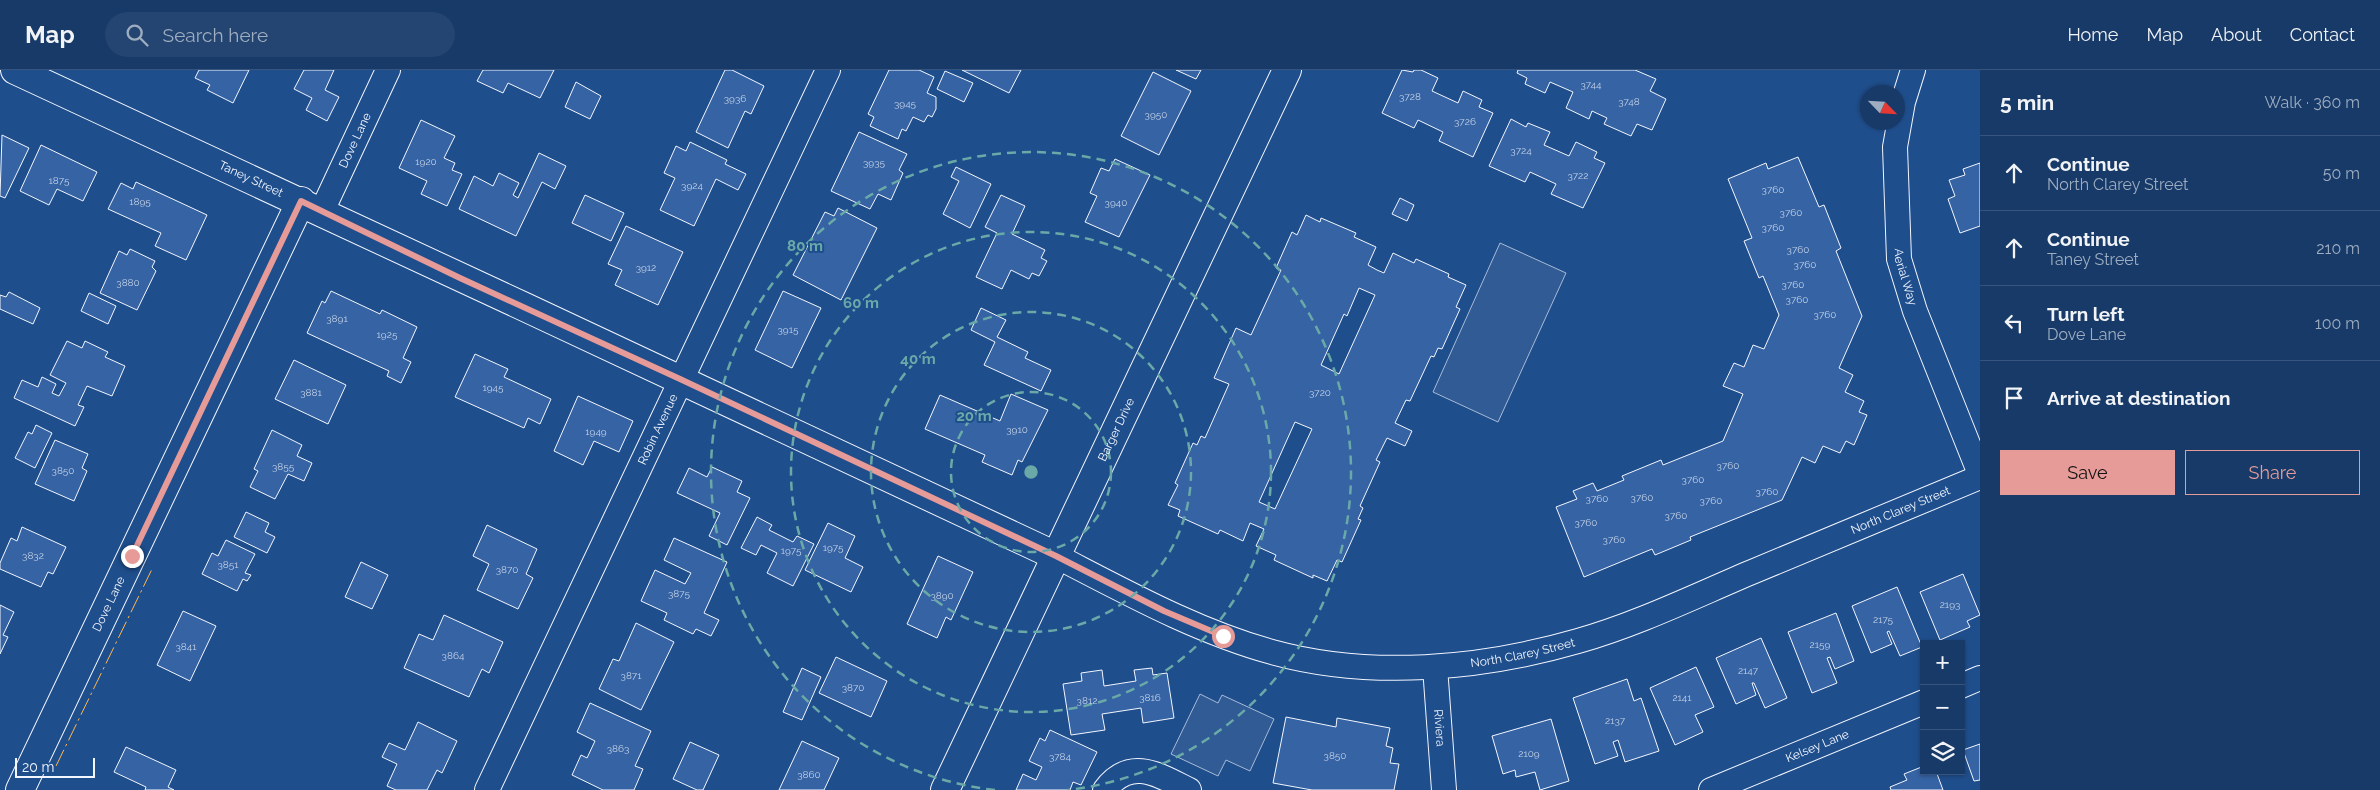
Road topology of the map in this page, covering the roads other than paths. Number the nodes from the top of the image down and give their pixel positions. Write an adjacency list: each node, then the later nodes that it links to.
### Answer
1 (15, 70): 6 (street, Taney Street)
2 (388, 70): 6 (street, Dove Lane)
3 (828, 70): 7 (street, Robin Avenue)
4 (1286, 70): 9 (street, Barger Drive)
5 (1913, 70): 8 (street, Aerial Way)
6 (312, 206): 7 (street, Taney Street); 14 (street, Dove Lane)
7 (680, 379): 9 (street, Taney Street); 15 (street, Robin Avenue)
8 (1980, 476): 10 (street, North Clarey Street)
9 (1056, 556): 10 (street, North Clarey Street); 16 (street, Barger Drive)
10 (1435, 667): 19 (street, Riviera)
11 (1980, 678): 12 (street)
12 (1963, 685)
13 (1920, 704): 20 (street, Kelsey Lane)
14 (20, 790)
15 (487, 790)
16 (945, 790)
17 (1105, 790): 18 (street)
18 (1189, 790)
19 (1444, 790)
20 (1711, 790)

